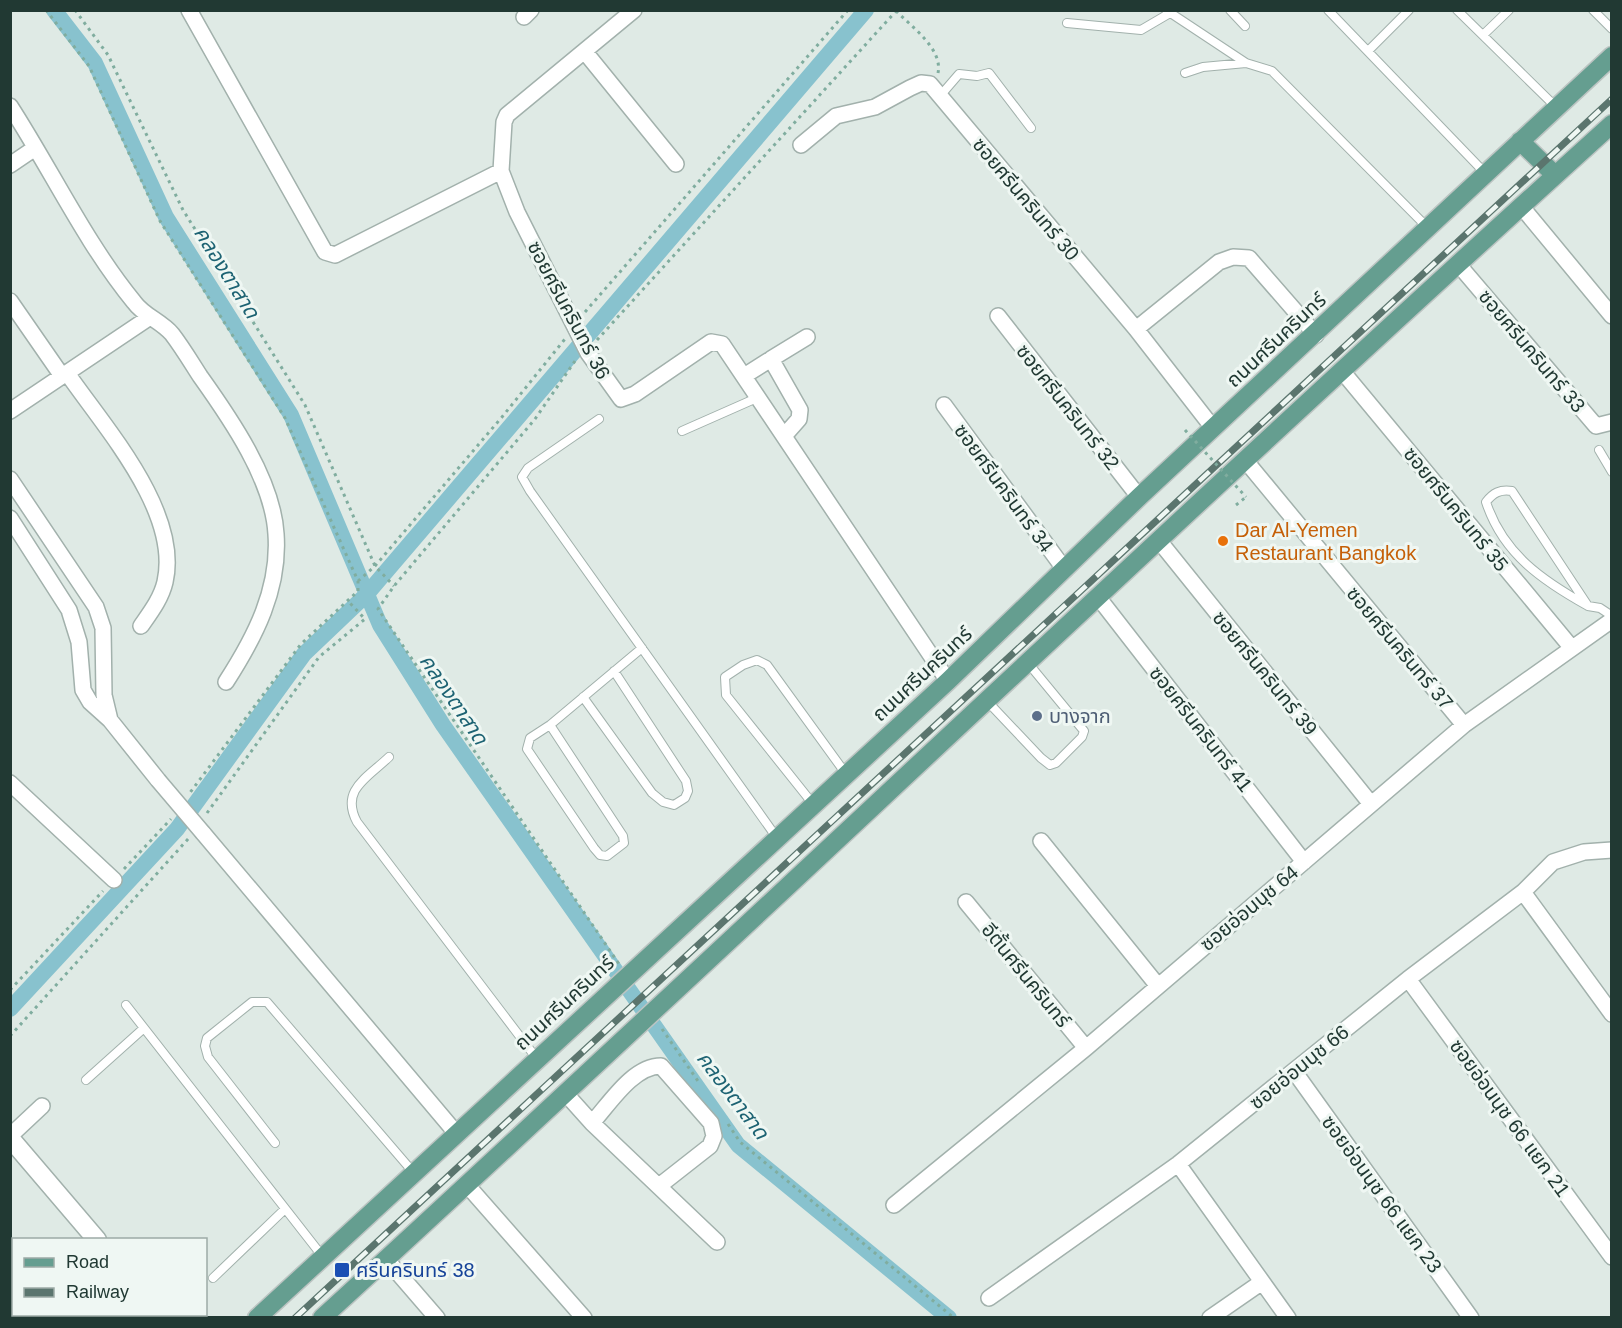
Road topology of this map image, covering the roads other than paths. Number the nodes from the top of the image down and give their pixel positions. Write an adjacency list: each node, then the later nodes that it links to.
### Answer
1 (189, 10): 29 (street)
2 (634, 10): 15 (street, ซอยศรีนครินทร์ 36)
3 (1230, 10): 11 (lane)
4 (1328, 10): 14 (lane)
5 (1409, 10): 14 (lane)
6 (1457, 10): 13 (lane)
7 (1509, 10): 13 (lane)
8 (1593, 10): 12 (lane)
9 (1168, 12): 10 (lane); 17 (lane)
10 (1067, 23)
11 (1245, 26)
12 (1611, 29)
13 (1483, 35): 21 (lane)
14 (1368, 51): 30 (lane)
15 (585, 52): 27 (street); 29 (street, ซอยศรีนครินทร์ 36)
16 (1611, 56): 21 (main road, ถนนศรีนครินทร์)
17 (1246, 63): 18 (lane); 33 (lane)
18 (1185, 72)
19 (940, 96): 23 (lane); 25 (street, ซอยศรีนครินทร์ 30); 39 (street, ซอยศรีนครินทร์ 30)
20 (10, 106): 26 (street)
21 (1557, 108): 24 (main road, ถนนศรีนครินทร์)
22 (1611, 124): 31 (main road)
23 (1031, 128)
24 (1520, 141): 30 (main road, ถนนศรีนครินทร์); 31 (main road)
25 (801, 145)
26 (35, 148): 28 (street); 38 (street)
27 (676, 164)
28 (10, 165)
29 (501, 171): 45 (street, ซอยศรีนครินทร์ 36)
30 (1485, 173): 33 (main road, ถนนศรีนครินทร์)
31 (1555, 175): 32 (main road)
32 (1521, 206): 34 (main road); 37 (street)
33 (1428, 228): 40 (main road, ถนนศรีนครินทร์)
34 (1458, 264): 43 (main road); 50 (street, ซอยศรีนครินทร์ 33)
35 (10, 301): 44 (street)
36 (998, 316): 58 (street, ซอยศรีนครินทร์ 32)
37 (1611, 316)
38 (150, 317): 44 (street); 71 (street)
39 (1136, 329): 40 (street); 51 (street, ซอยศรีนครินทร์ 30)
40 (1316, 334): 51 (main road, ถนนศรีนครินทร์)
41 (807, 337): 42 (street)
42 (771, 359): 45 (street); 53 (street)
43 (1342, 370): 55 (main road); 66 (street, ซอยศรีนครินทร์ 35)
44 (64, 375): 48 (street); 65 (street)
45 (744, 376): 46 (street, ซอยศรีนครินทร์ 36)
46 (759, 397): 52 (lane); 53 (street, ซอยศรีนครินทร์ 36)
47 (944, 405): 61 (street, ซอยศรีนครินทร์ 34)
48 (10, 411)
49 (599, 418): 67 (lane)
50 (1611, 423)
51 (1213, 428): 58 (main road, ถนนศรีนครินทร์)
52 (682, 430)
53 (784, 436): 70 (street, ซอยศรีนครินทร์ 36)
54 (1599, 450): 56 (lane)
55 (1245, 460): 60 (main road); 76 (street, ซอยศรีนครินทร์ 37)
56 (1611, 472)
57 (10, 479): 74 (street)
58 (1139, 497): 61 (main road, ถนนศรีนครินทร์)
59 (10, 518): 74 (street)
60 (1160, 542): 62 (main road); 81 (street, ซอยศรีนครินทร์ 39)
61 (1065, 570): 70 (main road, ถนนศรีนครินทร์)
62 (1098, 597): 68 (main road); 85 (street, ซอยศรีนครินทร์ 41)
63 (1588, 606): 63 (lane); 64 (lane)
64 (1611, 618): 66 (street, ซอยอ่อนนุช 64)
65 (141, 627)
66 (1571, 647): 76 (street, ซอยอ่อนนุช 64)
67 (642, 648): 69 (lane); 82 (lane)
68 (1028, 663): 73 (main road); 73 (lane)
69 (614, 671): 72 (lane); 72 (lane)
70 (948, 681): 78 (main road, ถนนศรีนครินทร์)
71 (226, 682)
72 (583, 697): 75 (lane)
73 (987, 701): 98 (main road)
74 (110, 720): 101 (street, bridge)
75 (550, 725): 75 (lane)
76 (1464, 725): 81 (street, ซอยอ่อนนุช 64)
77 (389, 757): 95 (lane)
78 (846, 774): 80 (main road, ถนนศรีนครินทร์); 80 (lane)
79 (10, 783): 86 (street)
80 (813, 804): 82 (main road, ถนนศรีนครินทร์)
81 (1371, 804): 85 (street, ซอยอ่อนนุช 64)
82 (777, 838): 95 (main road, ถนนศรีนครินทร์)
83 (1041, 841): 90 (street)
84 (1611, 850): 87 (street, ซอยอ่อนนุช 66)
85 (1304, 862): 90 (street, ซอยอ่อนนุช 64)
86 (114, 880)
87 (1523, 892): 89 (street, ซอยอ่อนนุช 66); 92 (street)
88 (966, 902): 94 (street, อีตั้นศรีนครินทร์)
89 (1408, 979): 96 (street, ซอยอ่อนนุช 66); 113 (street, ซอยอ่อนนุช 66 แยก 21)
90 (1158, 986): 94 (street, ซอยอ่อนนุช 64)
91 (126, 1005): 93 (lane)
92 (1611, 1014)
93 (144, 1028): 97 (lane); 109 (lane)
94 (1086, 1048): 108 (street, ซอยอ่อนนุช 64)
95 (537, 1059): 101 (main road, ถนนศรีนครินทร์)
96 (1294, 1071): 104 (street, ซอยอ่อนนุช 66); 124 (street, ซอยอ่อนนุช 66 แยก 23)
97 (86, 1080)
98 (566, 1094): 100 (street); 106 (main road)
99 (42, 1106): 102 (street)
100 (592, 1123): 107 (street); 107 (street)
101 (456, 1133): 105 (main road, ถนนศรีนครินทร์)
102 (10, 1137): 110 (street)
103 (276, 1143): 105 (lane)
104 (1178, 1164): 116 (street); 117 (street, ซอยอ่อนนุช 66)
105 (413, 1173): 112 (main road, ถนนศรีนครินทร์)
106 (467, 1185): 114 (main road); 121 (street)
107 (658, 1186): 111 (street)
108 (894, 1205)
109 (285, 1209): 112 (lane); 115 (lane)
110 (97, 1238)
111 (717, 1242)
112 (323, 1257): 118 (main road, ถนนศรีนครินทร์)
113 (1611, 1257)
114 (386, 1259): 119 (main road); 120 (street)
115 (213, 1278)
116 (1262, 1282): 122 (street); 123 (street)
117 (989, 1298)
118 (256, 1317)
119 (322, 1317)
120 (437, 1317)
121 (584, 1317)
122 (1210, 1317)
123 (1288, 1317)
124 (1471, 1317)

